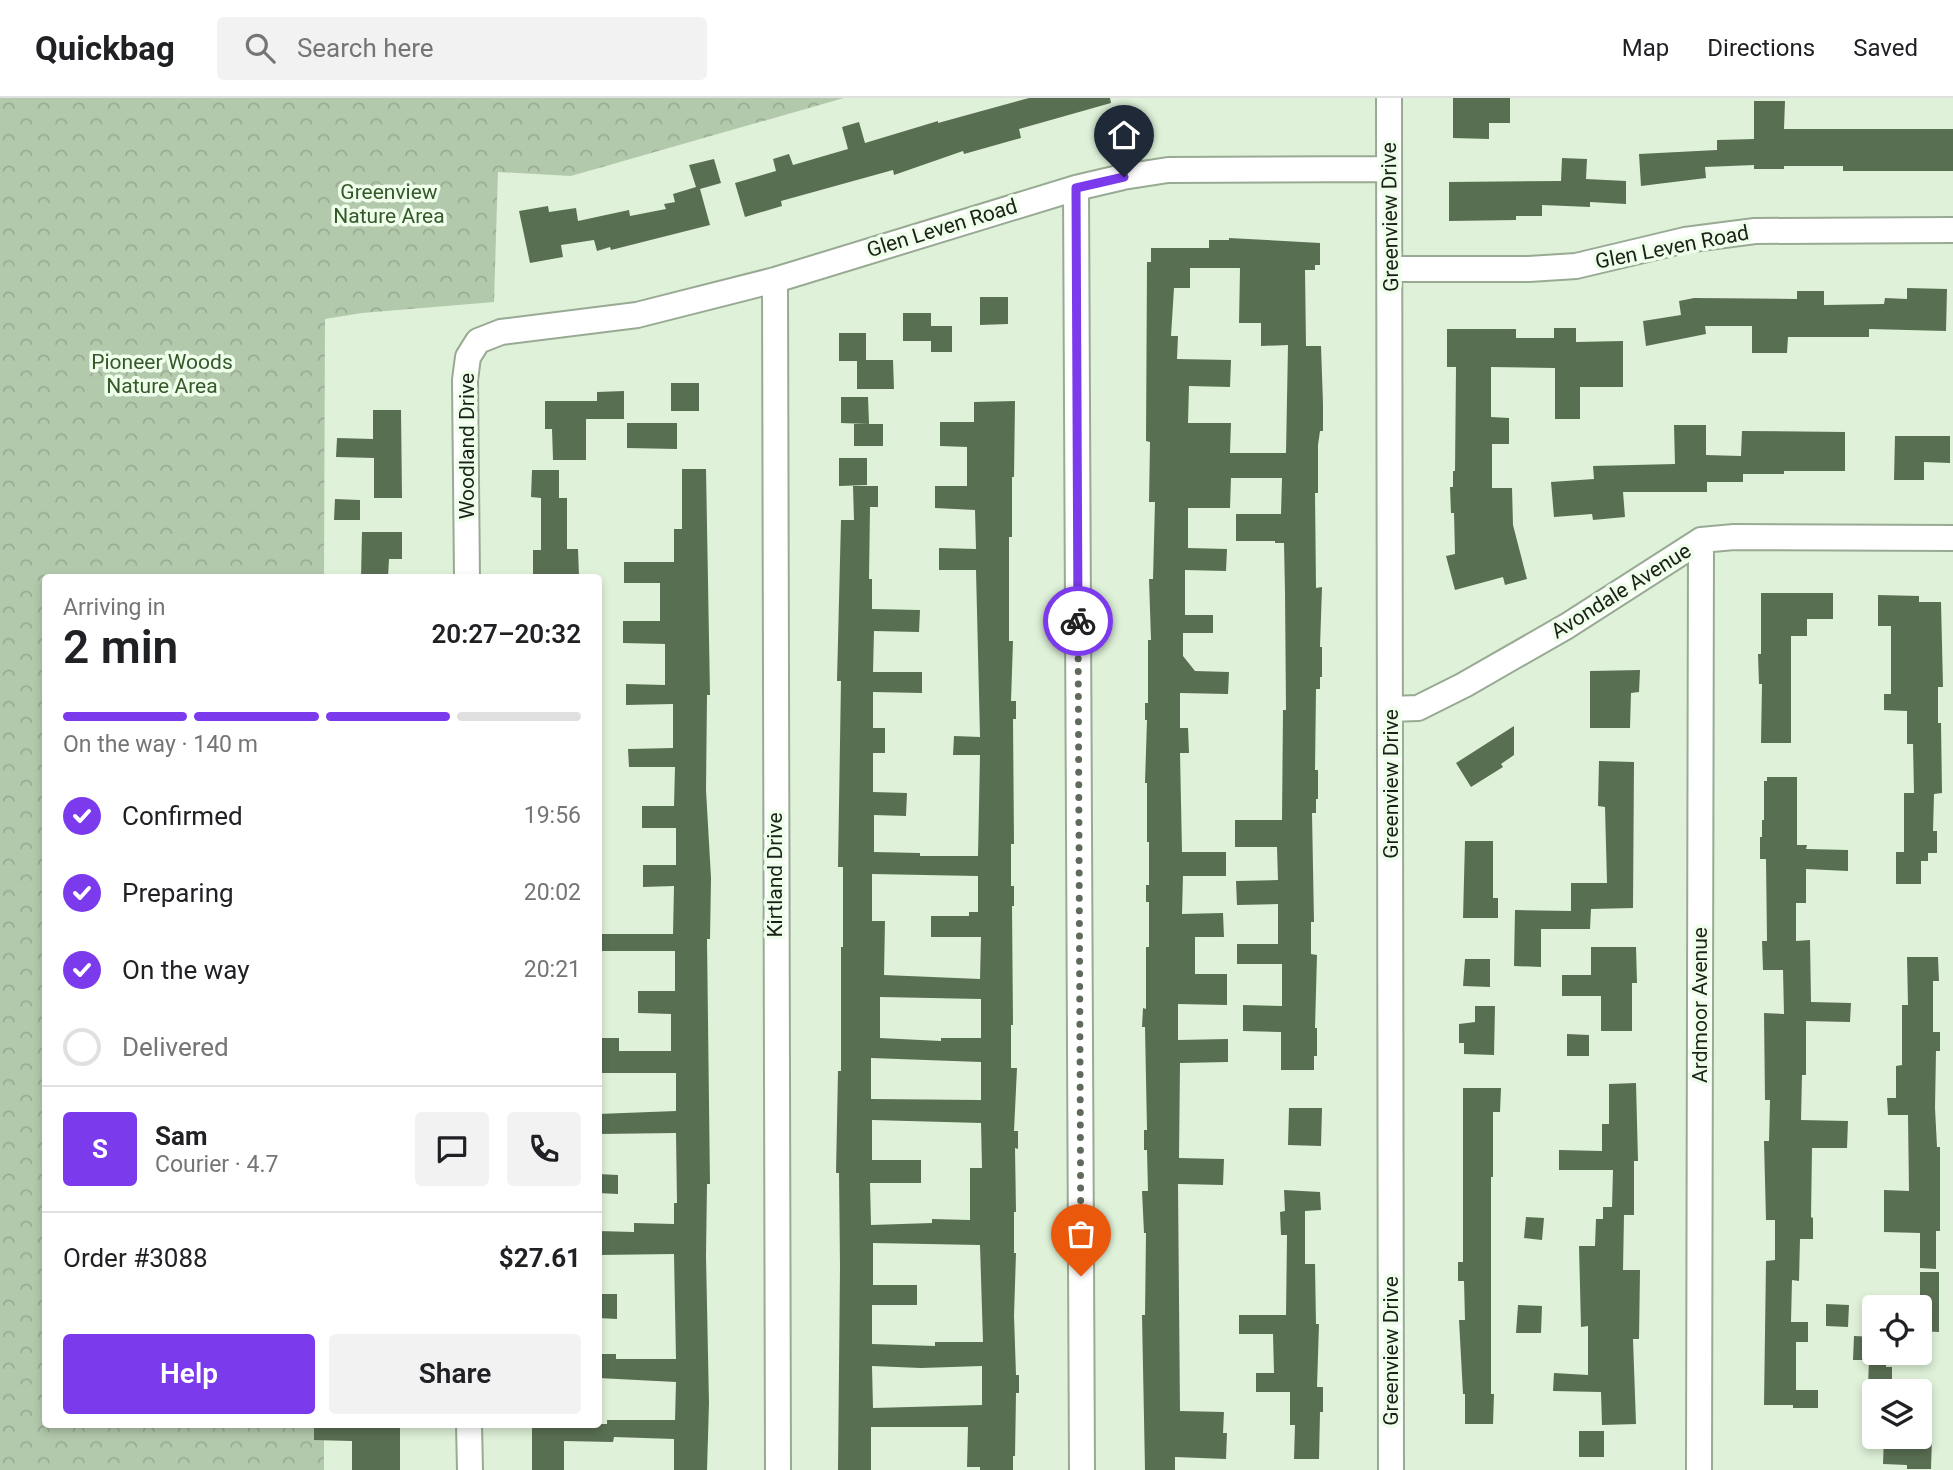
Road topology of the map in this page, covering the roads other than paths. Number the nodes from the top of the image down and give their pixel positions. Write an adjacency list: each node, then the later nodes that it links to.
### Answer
1 (1390, 98): 2 (street, Greenview Drive)
2 (1389, 169): 3 (street, Glen Leven Road); 5 (street, Greenview Drive)
3 (1076, 188): 6 (street, Glen Leven Road); 15 (street)
4 (1953, 230): 5 (street, Glen Leven Road)
5 (1391, 269): 11 (street, Greenview Drive)
6 (775, 280): 7 (street, Glen Leven Road); 14 (street, Kirtland Drive)
7 (501, 332): 10 (street, Woodland Drive)
8 (1953, 538): 9 (street, Avondale Avenue)
9 (1701, 541): 11 (street, Avondale Avenue); 17 (street, Ardmoor Avenue)
10 (467, 574)
11 (1391, 709): 16 (street, Greenview Drive)
12 (469, 1428): 13 (street)
13 (470, 1470)
14 (778, 1470)
15 (1082, 1470)
16 (1391, 1470)
17 (1699, 1470)

